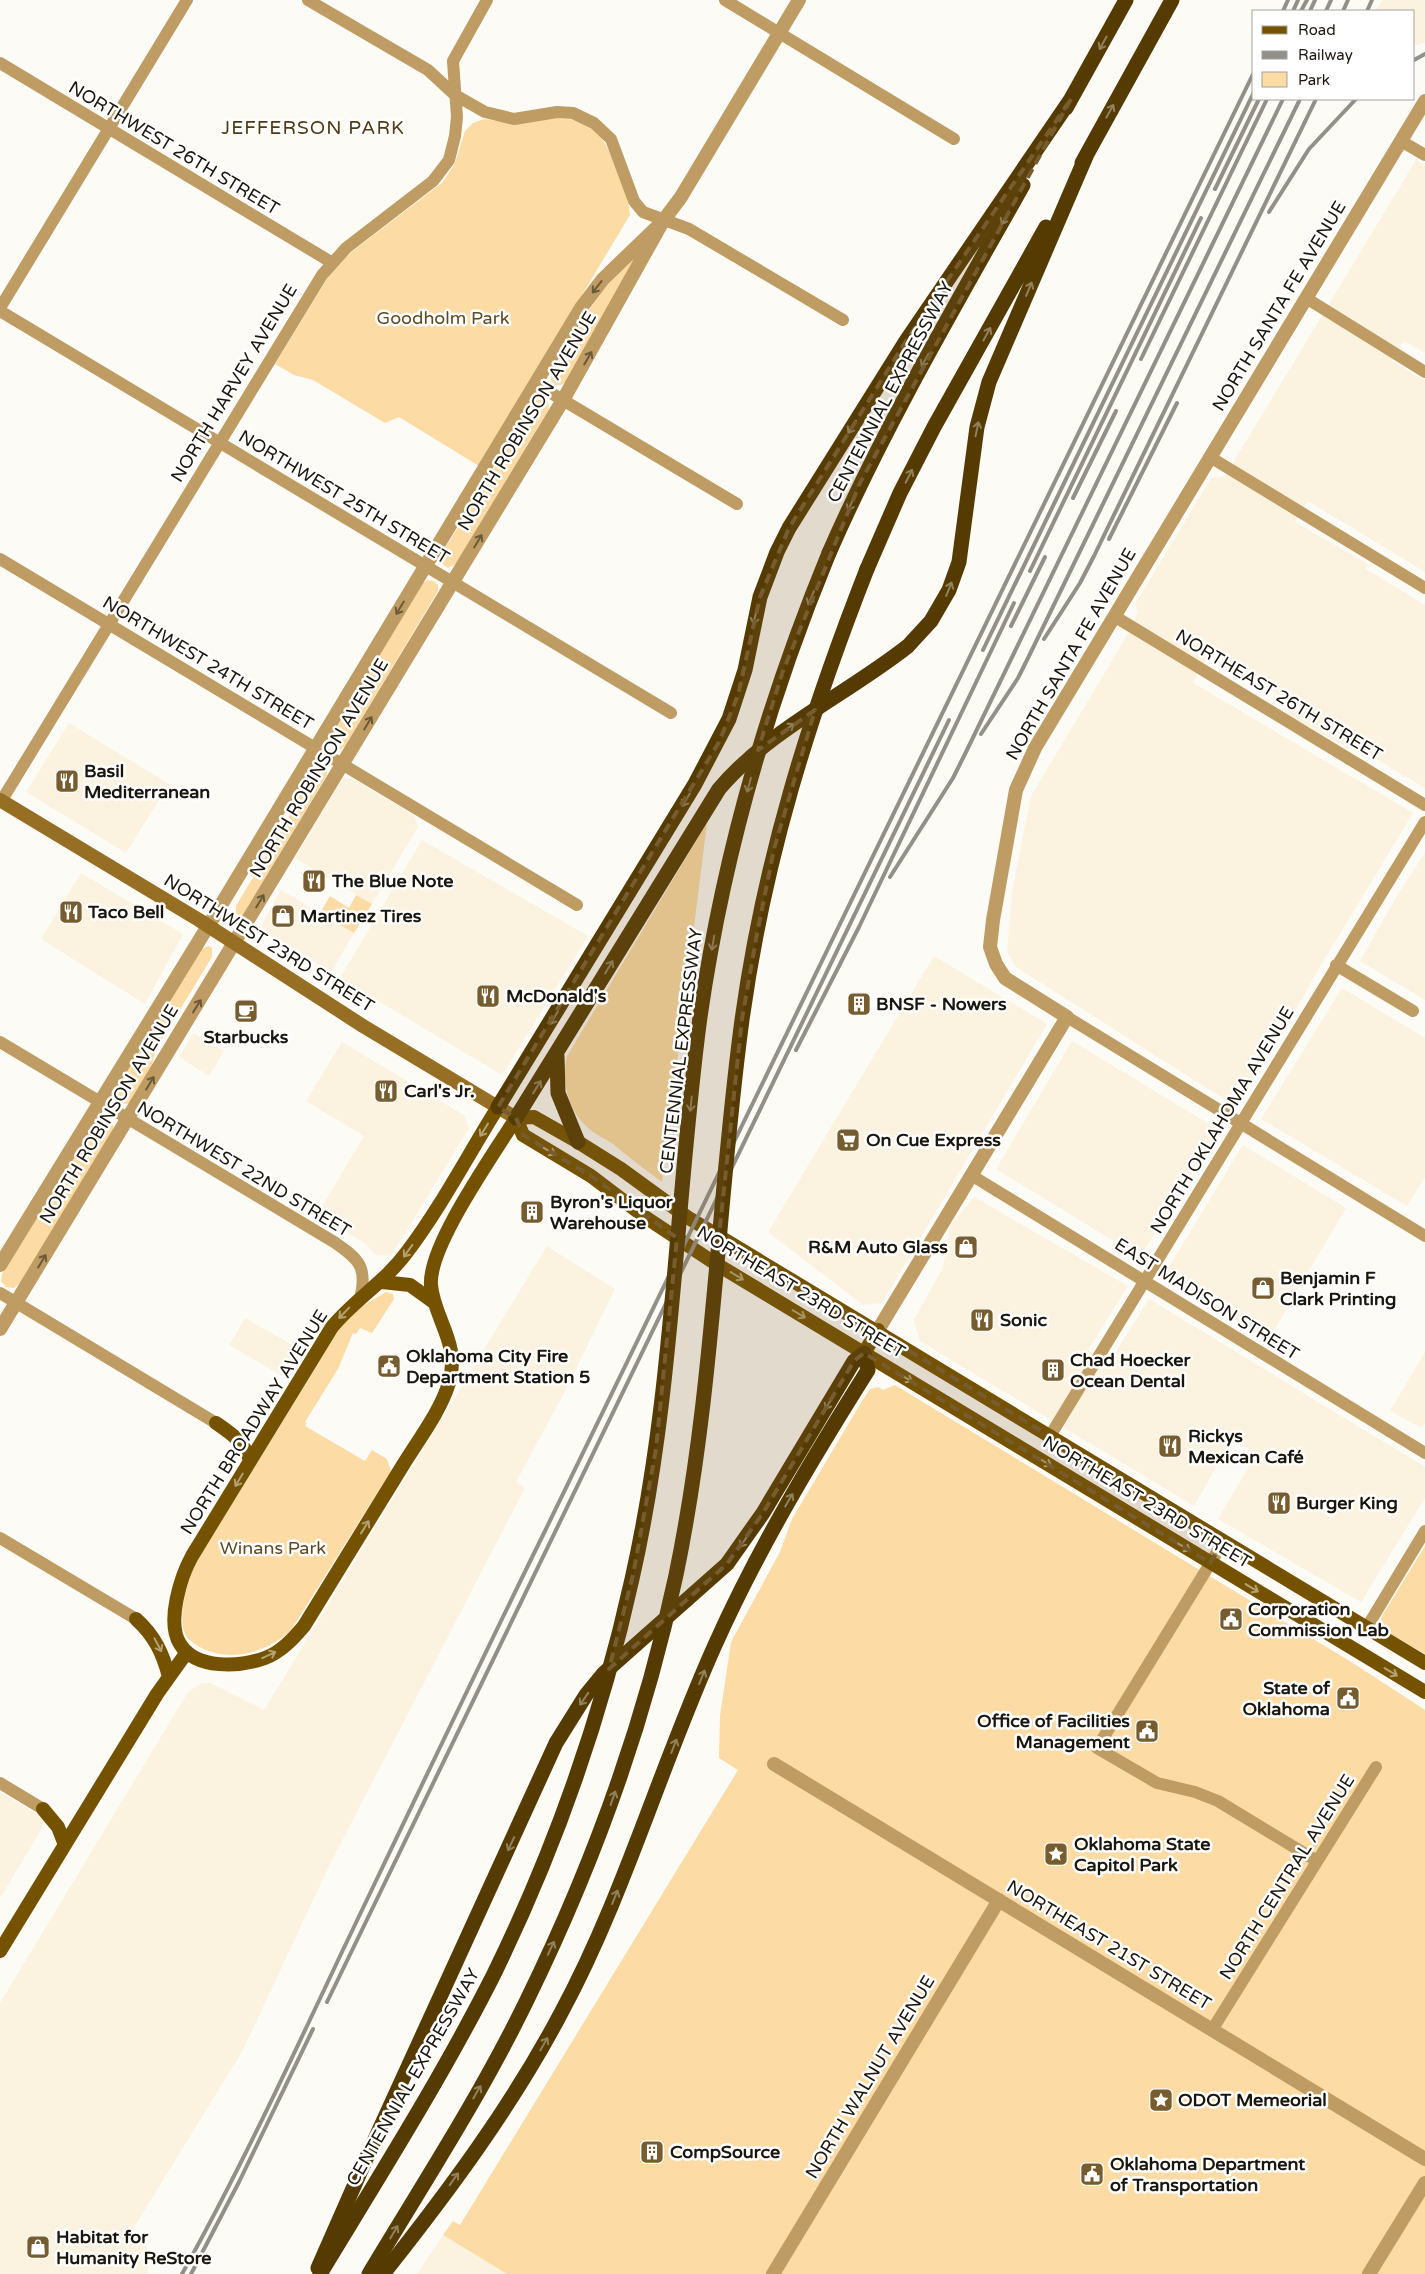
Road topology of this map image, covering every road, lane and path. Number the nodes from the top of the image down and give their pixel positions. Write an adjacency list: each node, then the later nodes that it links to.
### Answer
1 (187, 0): 13 (street)
2 (308, 0): 10 (street)
3 (488, 0): 10 (street, NORTH HARVEY AVENUE)
4 (725, 0): 8 (street)
5 (799, 0): 8 (street, NORTH ROBINSON AVENUE)
6 (1126, 0): 11 (highway, CENTENNIAL EXPRESSWAY, one-way to 11)
7 (1172, 0): 16 (highway, one-way to 7)
8 (779, 32): 14 (street); 18 (street, NORTH ROBINSON AVENUE)
9 (0, 63): 13 (street, NORTHWEST 26TH STREET)
10 (455, 95): 18 (street); 19 (street, NORTH HARVEY AVENUE)
11 (1071, 99): 50 (highway, one-way to 50); 93 (highway, CENTENNIAL EXPRESSWAY, one-way to 93, bridge)
12 (1425, 101): 15 (street, NORTH SANTA FE AVENUE)
13 (109, 129): 19 (street, NORTHWEST 26TH STREET); 21 (street)
14 (954, 139)
15 (1401, 141): 17 (street); 20 (street, NORTH SANTA FE AVENUE)
16 (1087, 154): 48 (highway, one-way to 16); 94 (highway, one-way to 16, bridge)
17 (1425, 155)
18 (664, 222): 22 (street); 24 (street, NORTH ROBINSON AVENUE, one-way to 24); 25 (street, NORTH ROBINSON AVENUE, one-way to 18)
19 (331, 262): 26 (street, NORTH HARVEY AVENUE)
20 (1306, 298): 23 (street); 27 (street, NORTH SANTA FE AVENUE)
21 (0, 309): 26 (street, NORTHWEST 25TH STREET)
22 (843, 320)
23 (1425, 372)
24 (536, 384): 25 (street); 30 (street, NORTH ROBINSON AVENUE)
25 (563, 400): 28 (street); 31 (street, NORTH ROBINSON AVENUE, one-way to 25)
26 (220, 443): 30 (street, NORTHWEST 25TH STREET); 34 (street, NORTH HARVEY AVENUE)
27 (1210, 457): 32 (street); 33 (street, NORTH SANTA FE AVENUE)
28 (737, 504)
29 (0, 559): 34 (street, NORTHWEST 24TH STREET)
30 (425, 566): 31 (street, NORTHWEST 25TH STREET); 36 (street, NORTH ROBINSON AVENUE, one-way to 36)
31 (453, 582): 35 (street, NORTHWEST 25TH STREET); 37 (street, NORTH ROBINSON AVENUE, one-way to 31)
32 (1425, 588)
33 (1114, 616): 39 (street, NORTHEAST 26TH STREET); 46 (street, NORTH SANTA FE AVENUE)
34 (108, 624): 36 (street, NORTHWEST 24TH STREET); 38 (street, NORTH HARVEY AVENUE)
35 (671, 713)
36 (316, 748): 37 (street, NORTHWEST 24TH STREET); 42 (street, NORTH ROBINSON AVENUE)
37 (343, 764): 41 (street, NORTHWEST 24TH STREET); 43 (street, NORTH ROBINSON AVENUE, one-way to 37)
38 (0, 800): 42 (main road, NORTHWEST 23RD STREET)
39 (1425, 805)
40 (1425, 822): 44 (street, NORTH OKLAHOMA AVENUE)
41 (577, 905)
42 (208, 925): 43 (main road, NORTHWEST 23RD STREET); 49 (street, NORTH ROBINSON AVENUE)
43 (235, 943): 50 (main road, NORTHWEST 23RD STREET); 52 (street, NORTH ROBINSON AVENUE, one-way to 43)
44 (1336, 965): 45 (street); 53 (street, NORTH OKLAHOMA AVENUE)
45 (1414, 1011)
46 (1067, 1017): 53 (street); 55 (street)
47 (0, 1042): 49 (street, NORTHWEST 22ND STREET)
48 (557, 1054): 51 (highway, one-way to 48); 54 (highway)
49 (100, 1102): 52 (street, NORTHWEST 22ND STREET); 57 (street, NORTH ROBINSON AVENUE)
50 (498, 1107): 51 (main road, NORTHWEST 23RD STREET); 59 (main road, NORTH BROADWAY AVENUE, one-way to 59)
51 (516, 1118): 54 (main road, NORTHEAST 23RD STREET); 63 (main road); 66 (main road, NORTHEAST 23RD STREET, one-way to 66)
52 (128, 1119): 61 (street, NORTHWEST 22ND STREET); 62 (street, NORTH ROBINSON AVENUE, one-way to 52)
53 (1241, 1124): 56 (street); 58 (street, NORTH OKLAHOMA AVENUE)
54 (578, 1142): 65 (main road, NORTHEAST 23RD STREET)
55 (971, 1175): 58 (street, EAST MADISON STREET); 65 (street)
56 (1425, 1236)
57 (0, 1265)
58 (1144, 1280): 68 (street, NORTH OKLAHOMA AVENUE); 69 (street, EAST MADISON STREET)
59 (382, 1282): 61 (main road, NORTH BROADWAY AVENUE); 63 (main road)
60 (0, 1293): 62 (street)
61 (360, 1298): 70 (main road, NORTH BROADWAY AVENUE, one-way to 70)
62 (16, 1302): 64 (street, NORTH ROBINSON AVENUE); 67 (street)
63 (435, 1303): 77 (main road, one-way to 63)
64 (0, 1330)
65 (878, 1330): 66 (main road); 68 (main road, NORTHEAST 23RD STREET)
66 (864, 1353): 74 (main road, NORTHEAST 23RD STREET, one-way to 74); 92 (highway, one-way to 92, bridge); 95 (highway, one-way to 66)
67 (216, 1423): 70 (main road)
68 (1050, 1436): 73 (main road, NORTHEAST 23RD STREET)
69 (1425, 1453)
70 (250, 1460): 77 (main road, NORTH BROADWAY AVENUE, one-way to 77)
71 (1425, 1531): 76 (street)
72 (0, 1538): 75 (street)
73 (1224, 1541): 74 (street); 76 (main road, NORTHEAST 23RD STREET)
74 (1210, 1563): 80 (main road, NORTHEAST 23RD STREET, one-way to 80); 86 (street)
75 (136, 1619): 79 (main road, one-way to 79)
76 (1367, 1627): 78 (main road, NORTHEAST 23RD STREET)
77 (187, 1652): 79 (main road)
78 (1425, 1663)
79 (169, 1677): 85 (main road)
80 (1425, 1692)
81 (774, 1764): 87 (street, NORTHEAST 21ST STREET)
82 (1376, 1767): 86 (street, NORTH CENTRAL AVENUE)
83 (0, 1783): 84 (street)
84 (43, 1809): 85 (main road)
85 (65, 1845): 88 (main road)
86 (1317, 1861): 89 (street, NORTH CENTRAL AVENUE)
87 (999, 1900): 89 (street, NORTHEAST 21ST STREET); 96 (street, NORTH WALNUT AVENUE)
88 (0, 1951)
89 (1212, 2030): 90 (street, NORTHEAST 21ST STREET)
90 (1425, 2159)
91 (1425, 2183): 97 (street)
92 (315, 2274)
93 (320, 2274)
94 (369, 2274)
95 (383, 2274)
96 (773, 2274)
97 (1369, 2274)

